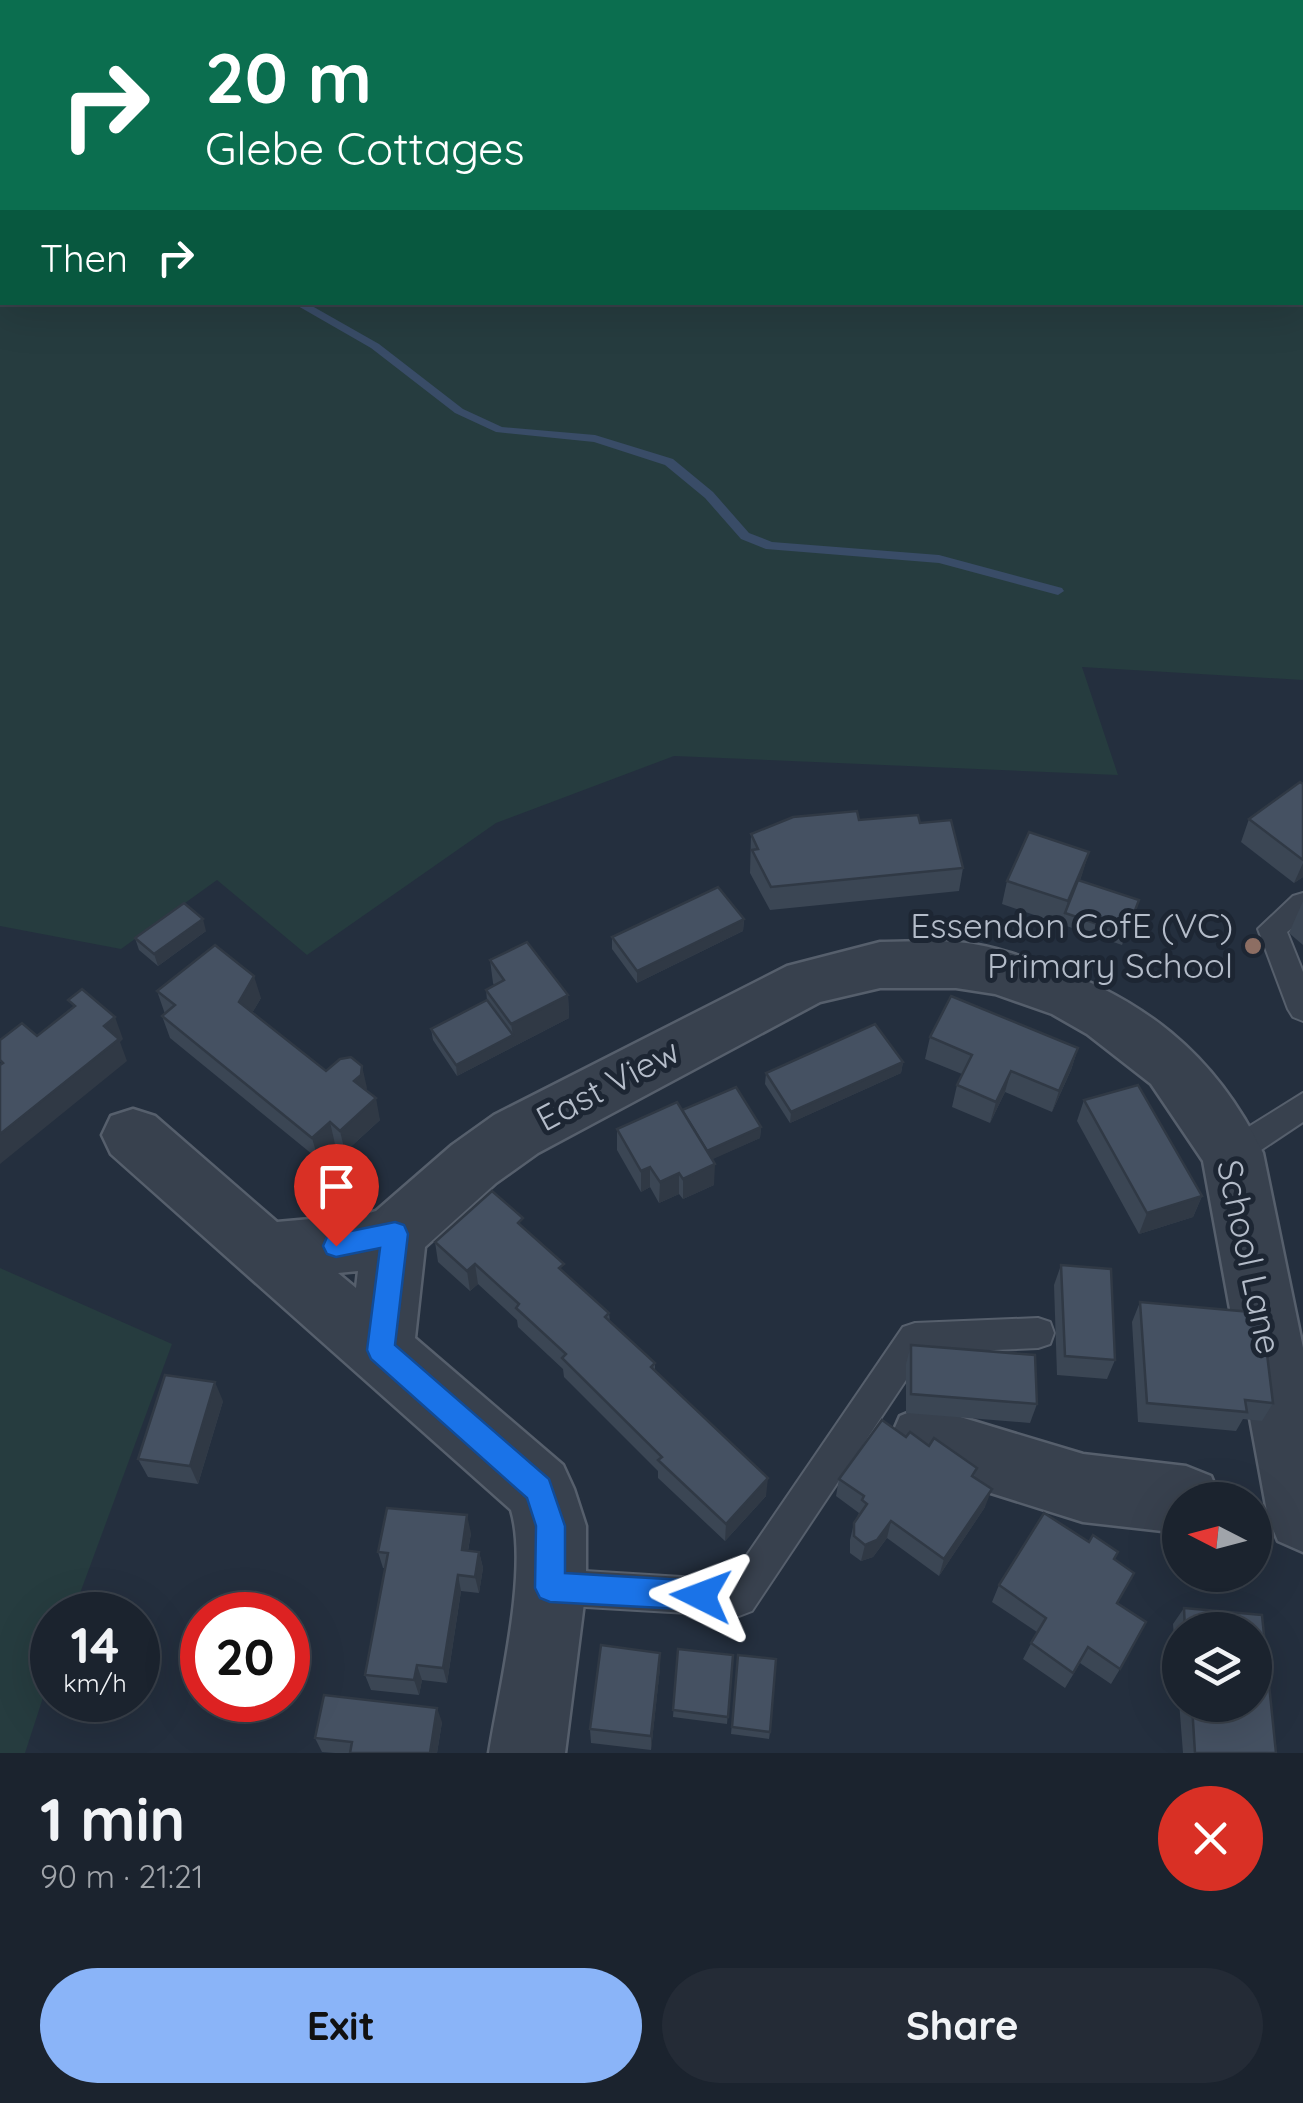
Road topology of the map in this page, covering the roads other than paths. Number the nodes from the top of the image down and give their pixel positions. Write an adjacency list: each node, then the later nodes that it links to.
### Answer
1 (1303, 904): 3 (lane)
2 (843, 971): 6 (street, School Lane); 7 (street, East View)
3 (1303, 1009)
4 (1303, 1106): 6 (lane)
5 (133, 1135): 8 (street)
6 (1232, 1154): 14 (street, School Lane)
7 (395, 1234): 8 (street); 10 (street)
8 (266, 1252): 10 (street)
9 (1038, 1333): 15 (lane)
10 (381, 1350): 15 (street)
11 (924, 1440): 12 (street)
12 (1162, 1497)
13 (1272, 1511): 14 (street)
14 (1303, 1516)
15 (550, 1588): 16 (street)
16 (526, 1753)

